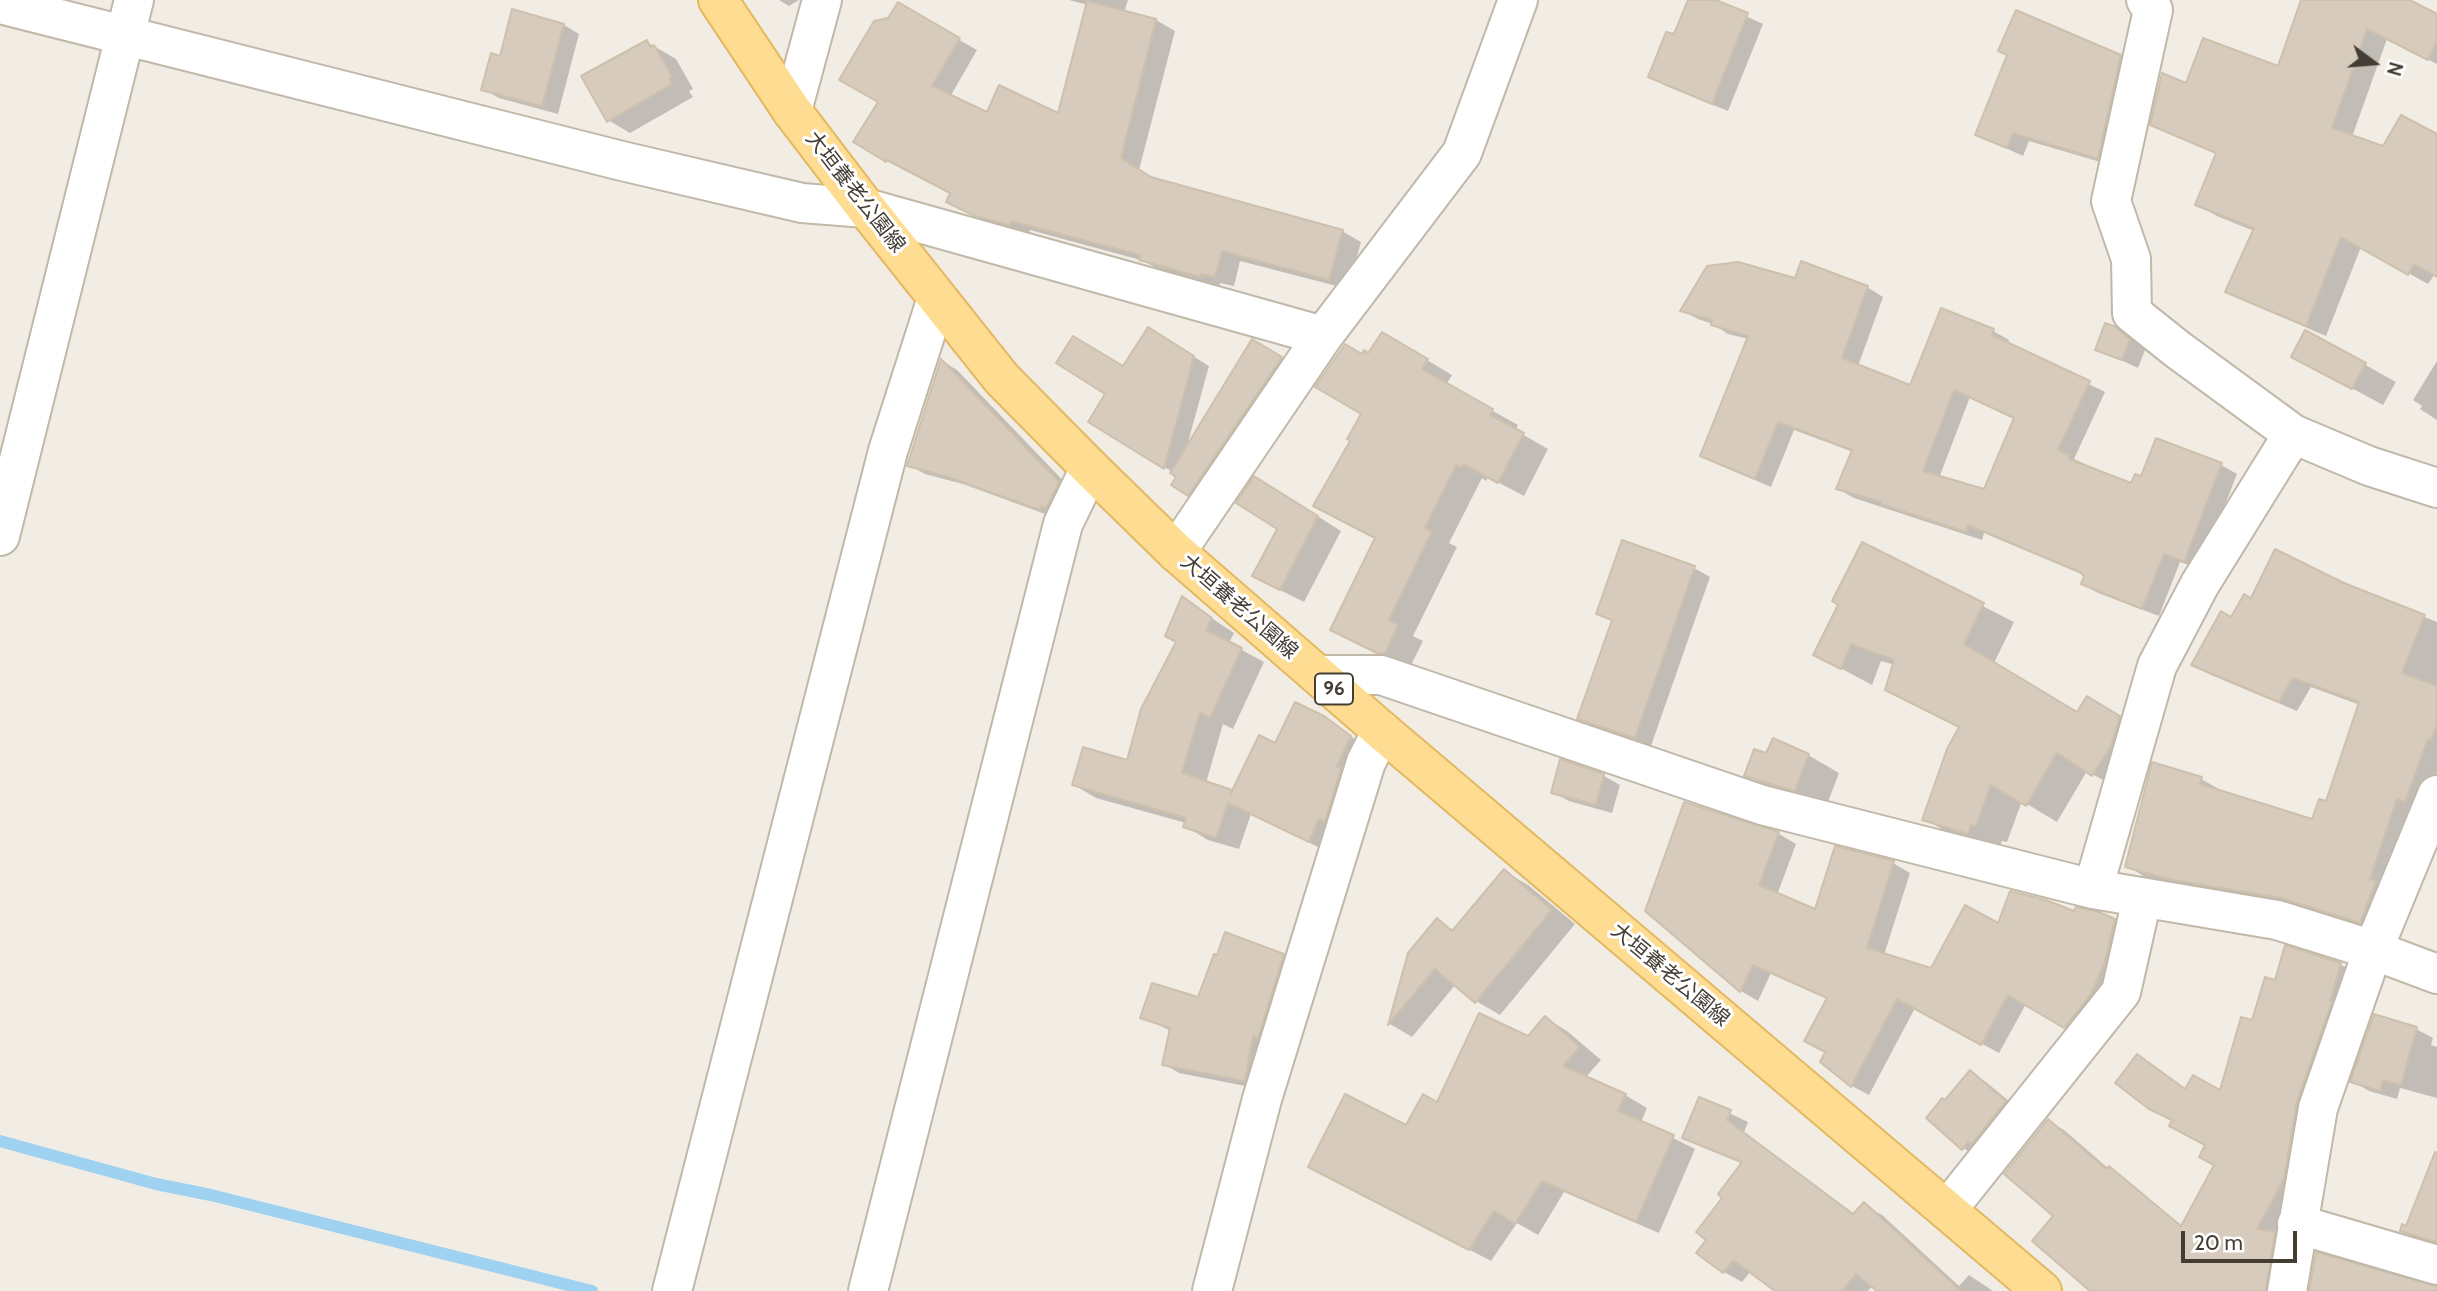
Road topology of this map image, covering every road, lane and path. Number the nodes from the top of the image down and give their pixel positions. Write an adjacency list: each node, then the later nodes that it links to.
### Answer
1 (718, 0): 7 (main road, 大垣養老公園線 / 96)
2 (822, 0): 7 (street)
3 (1518, 0): 10 (street)
4 (2146, 0): 11 (street)
5 (0, 4): 6 (street)
6 (130, 18): 8 (street); 14 (street)
7 (792, 111): 8 (main road, 大垣養老公園線 / 96)
8 (866, 208): 9 (main road, 大垣養老公園線 / 96); 10 (street)
9 (937, 298): 12 (main road, 大垣養老公園線 / 96); 26 (street)
10 (1323, 336): 15 (street)
11 (2293, 434): 13 (street); 19 (street)
12 (1090, 468): 15 (main road, 大垣養老公園線 / 96); 27 (street)
13 (2437, 488)
14 (0, 536)
15 (1176, 552): 16 (main road, 大垣養老公園線 / 96)
16 (1318, 676): 17 (main road, 大垣養老公園線 / 96); 19 (street)
17 (1382, 731): 23 (main road, 大垣養老公園線 / 96); 28 (street)
18 (2437, 796): 21 (street)
19 (2093, 890): 20 (street)
20 (2142, 899): 21 (street); 23 (street)
21 (2373, 950): 22 (street); 24 (street)
22 (2437, 974)
23 (1947, 1210): 29 (main road, 大垣養老公園線 / 96)
24 (2297, 1224): 25 (street); 30 (street)
25 (2437, 1265)
26 (672, 1291)
27 (868, 1291)
28 (1212, 1291)
29 (2042, 1291)
30 (2287, 1291)

